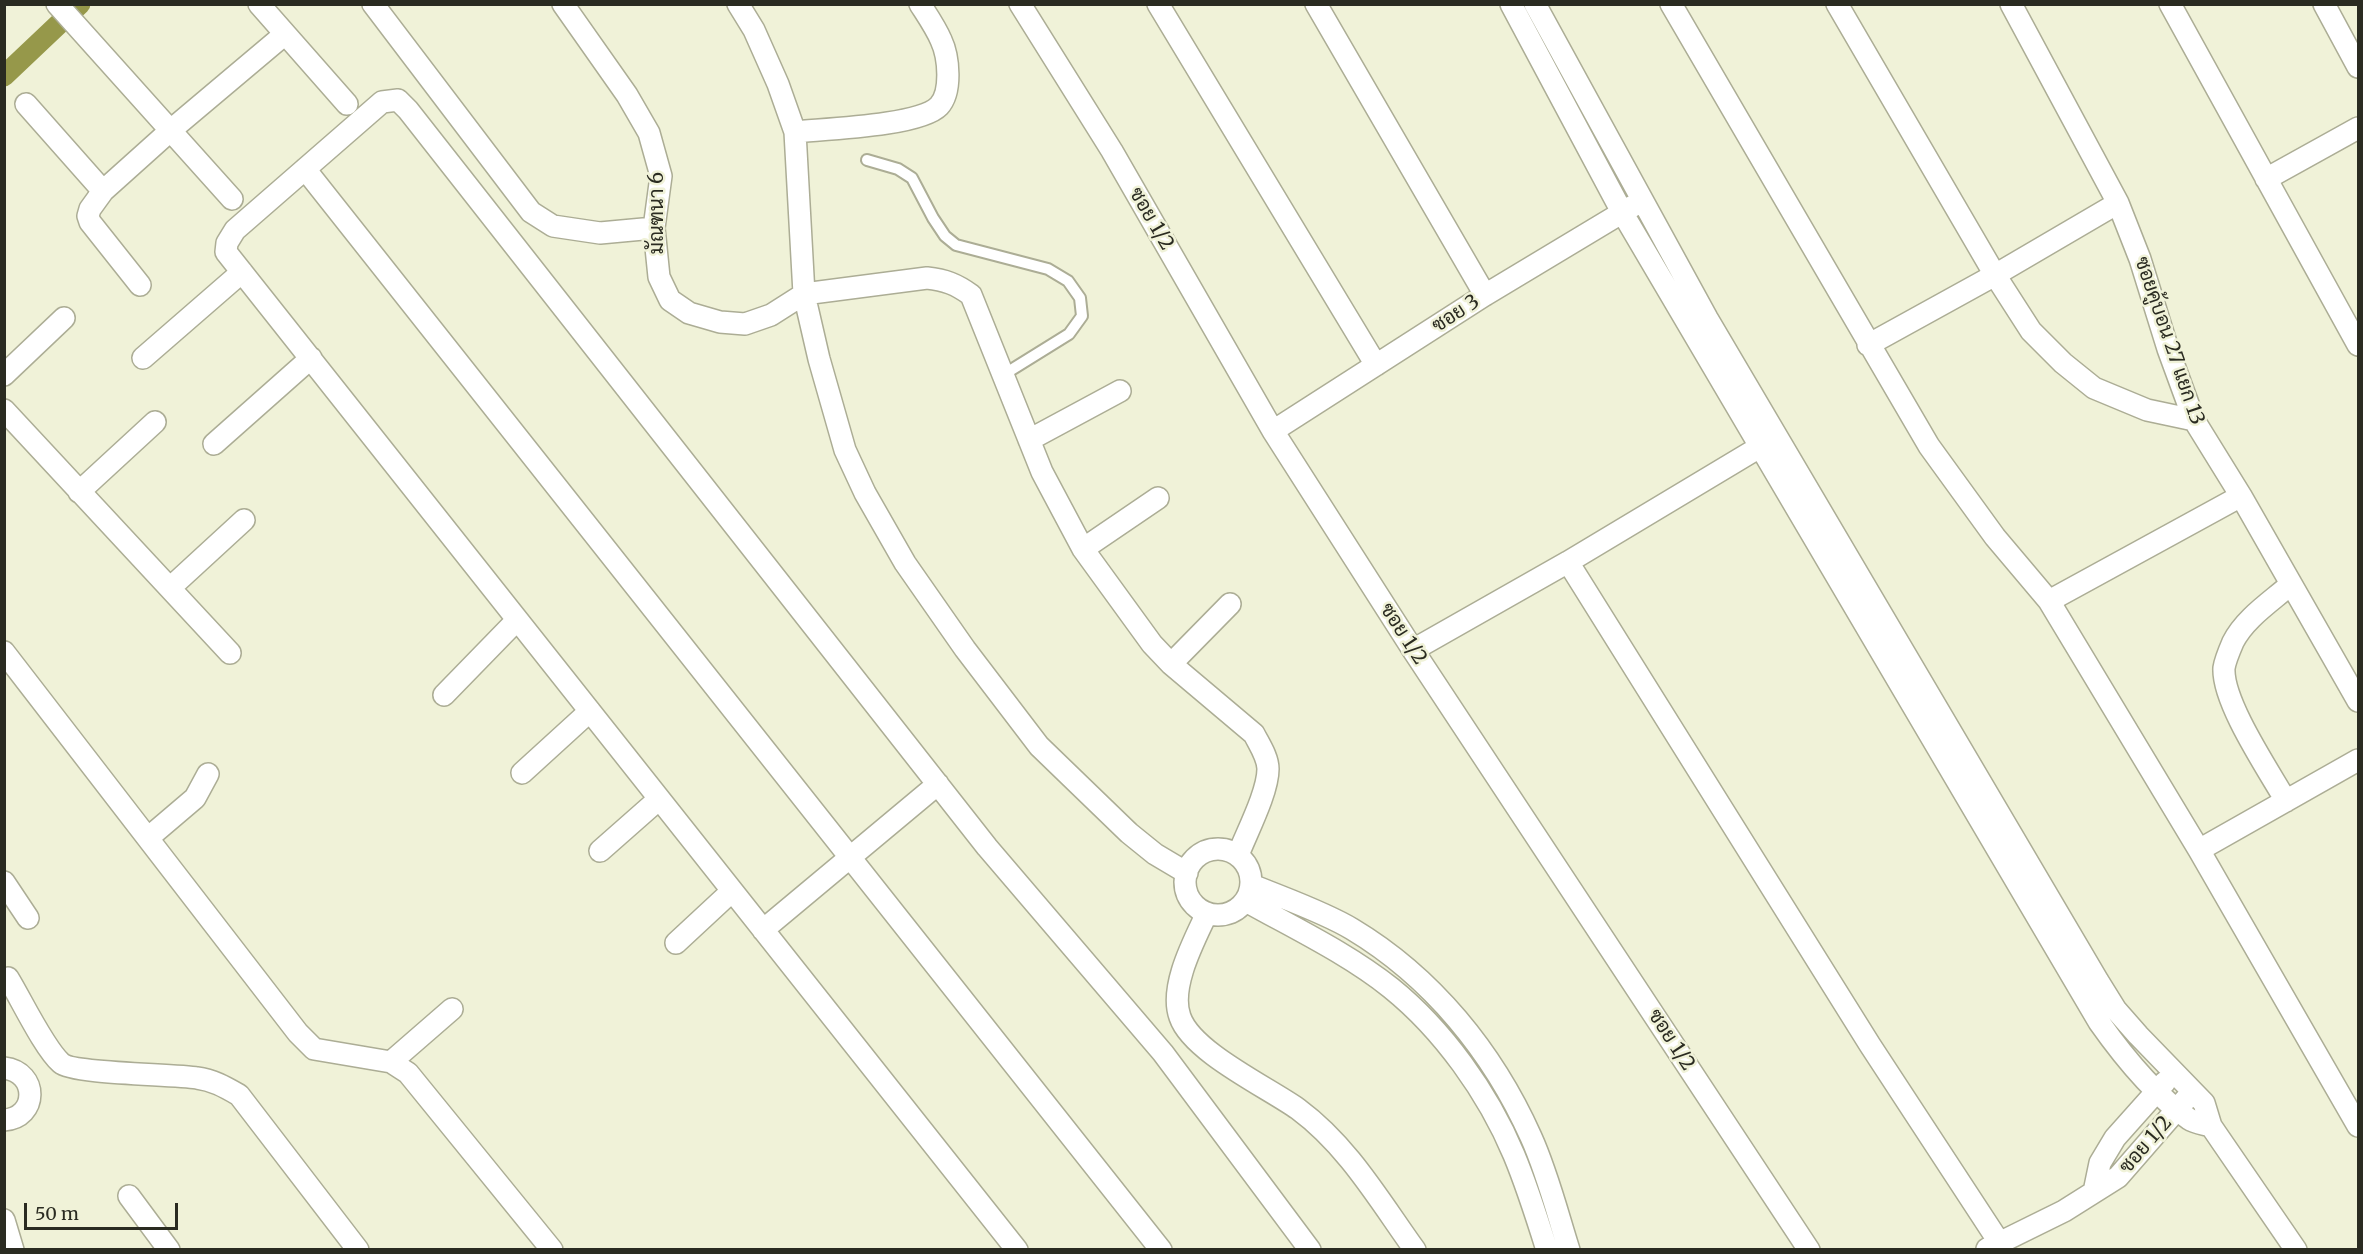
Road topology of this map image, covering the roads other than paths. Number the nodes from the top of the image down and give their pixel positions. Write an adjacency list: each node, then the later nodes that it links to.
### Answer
1 (57, 4): 22 (street)
2 (259, 4): 17 (street)
3 (373, 4): 32 (street)
4 (563, 4): 32 (street, มัณฑนา 6)
5 (738, 4): 23 (street)
6 (920, 4): 23 (street)
7 (1020, 4): 50 (street, ซอย 1/2)
8 (1158, 4): 43 (street)
9 (1316, 4): 37 (street)
10 (1511, 4): 31 (street)
11 (1534, 4): 29 (street)
12 (1671, 4): 39 (street)
13 (1837, 4): 34 (street)
14 (2011, 4): 30 (street, ซอยคู้บอน 27 แยก 13)
15 (2170, 4): 26 (street)
16 (2324, 4): 18 (street)
17 (285, 34): 20 (street); 22 (street)
18 (2358, 67)
19 (26, 104): 27 (street)
20 (347, 104)
21 (2358, 128): 26 (street)
22 (171, 130): 27 (street); 28 (street)
23 (795, 132): 36 (street)
24 (867, 160): 45 (lane)
25 (305, 168): 33 (street); 75 (street); 82 (street)
26 (2266, 179): 40 (street)
27 (103, 191): 35 (street)
28 (232, 200)
29 (1642, 201): 31 (street, ซอย 3); 52 (street)
30 (2118, 203): 34 (street); 48 (street, ซอยคู้บอน 27 แยก 13)
31 (1623, 212): 37 (street, ซอย 3); 52 (street)
32 (654, 228): 36 (street, มัณฑนา 6)
33 (242, 272): 41 (street); 42 (street)
34 (1995, 275): 39 (street); 48 (street)
35 (140, 285)
36 (804, 294): 45 (street); 83 (street)
37 (1485, 295): 43 (street, ซอย 3)
38 (64, 318): 44 (street)
39 (1868, 345): 62 (street)
40 (2358, 345)
41 (143, 358)
42 (311, 358): 53 (street); 64 (street)
43 (1376, 365): 50 (street, ซอย 3)
44 (4, 375)
45 (1003, 375): 51 (street)
46 (1120, 391): 51 (street)
47 (4, 410): 54 (street)
48 (2194, 420): 55 (street, ซอยคู้บอน 27 แยก 13)
49 (154, 422): 54 (street)
50 (1273, 430): 65 (street, ซอย 1/2)
51 (1029, 440): 58 (street)
52 (1769, 442): 59 (street); 97 (street); 98 (street)
53 (214, 444)
54 (79, 492): 61 (street)
55 (2241, 496): 60 (street, ซอยคู้บอน 27 แยก 13); 62 (street)
56 (1158, 498): 58 (street)
57 (244, 520): 61 (street)
58 (1083, 549): 68 (street)
59 (1568, 562): 65 (street); 109 (street)
60 (2291, 584): 70 (street, ซอยคู้บอน 27 แยก 13); 77 (street)
61 (170, 588): 67 (street)
62 (2049, 601): 79 (street)
63 (1230, 604): 68 (street)
64 (518, 620): 69 (street); 71 (street)
65 (1413, 650): 120 (street, ซอย 1/2)
66 (4, 652): 78 (street)
67 (230, 652)
68 (1171, 664): 81 (street)
69 (444, 695)
70 (2358, 701)
71 (590, 711): 73 (street); 76 (street)
72 (2358, 760): 77 (street)
73 (522, 773)
74 (208, 774): 78 (street)
75 (938, 784): 82 (street); 116 (street)
76 (659, 799): 80 (street); 85 (street)
77 (2286, 801): 79 (street)
78 (148, 838): 95 (street)
79 (2199, 850): 103 (street)
80 (600, 851)
81 (1238, 855): 83 (street); 86 (street)
82 (851, 857): 89 (street); 115 (street)
83 (1187, 873): 87 (street)
84 (4, 882): 88 (street)
85 (732, 891): 89 (street); 90 (street)
86 (1249, 893): 87 (street); 92 (street); 94 (street)
87 (1207, 913): 117 (street)
88 (28, 918)
89 (763, 930): 114 (street)
90 (676, 943)
91 (8, 978): 112 (street)
92 (1433, 992): 94 (street); 102 (street)
93 (452, 1009): 95 (street)
94 (1416, 1011): 104 (street)
95 (391, 1062): 113 (street)
96 (4, 1068): 101 (street)
97 (2174, 1072): 98 (street, ซอย 1/2); 99 (street)
98 (2157, 1090): 100 (street); 106 (street, ซอย 1/2)
99 (2192, 1092): 100 (street, ซอย 1/2); 105 (street)
100 (2178, 1109): 105 (street); 106 (street, ซอย 1/2)
101 (4, 1120)
102 (1525, 1124): 104 (street); 119 (street)
103 (2358, 1126)
104 (1503, 1134): 118 (street)
105 (2217, 1134): 121 (street)
106 (2094, 1192): 109 (street, ซอย 1/2)
107 (129, 1196): 111 (street)
108 (4, 1220): 110 (street)
109 (1993, 1246)
110 (13, 1250)
111 (169, 1250)
112 (358, 1250)
113 (552, 1250)
114 (1017, 1250)
115 (1161, 1250)
116 (1310, 1250)
117 (1415, 1250)
118 (1547, 1250)
119 (1569, 1250)
120 (1809, 1250)
121 (2296, 1250)

